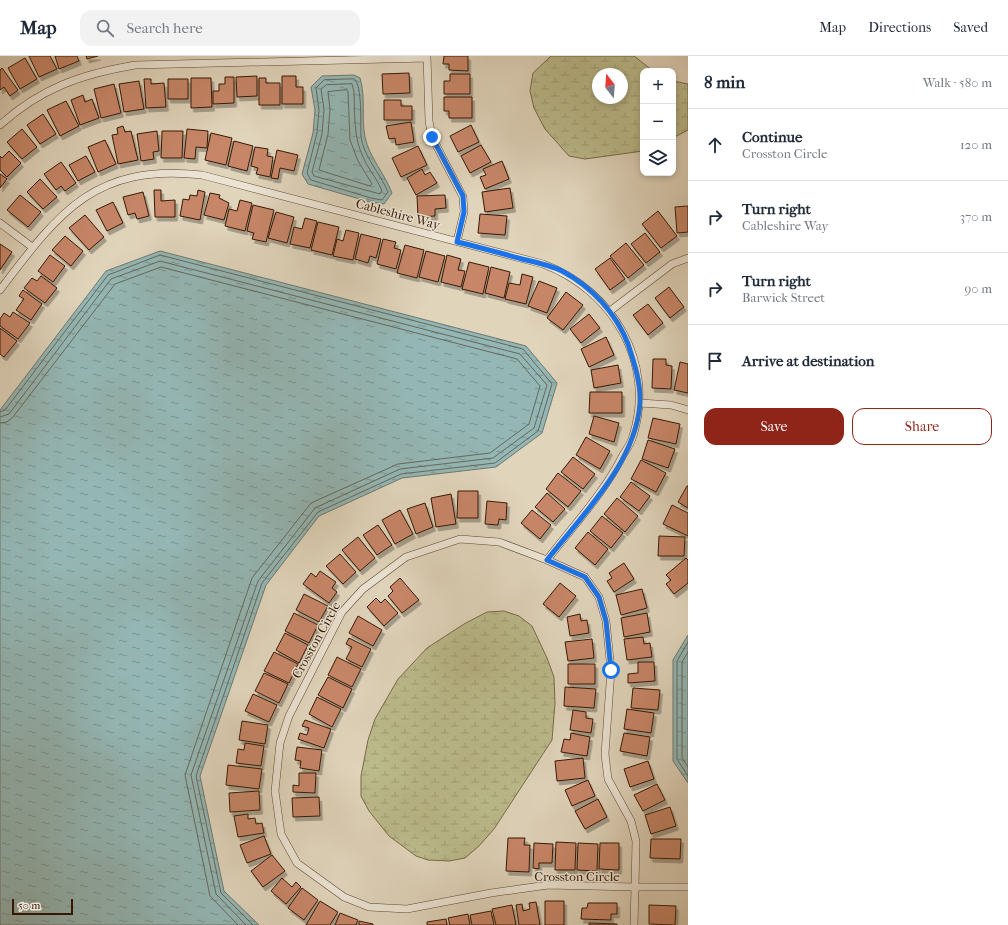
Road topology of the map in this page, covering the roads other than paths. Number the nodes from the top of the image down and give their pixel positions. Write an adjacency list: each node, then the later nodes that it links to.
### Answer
1 (427, 57): 2 (street); 4 (street)
2 (0, 125)
3 (0, 223): 5 (street)
4 (457, 242): 5 (street, Cableshire Way); 8 (street, Cableshire Way)
5 (32, 247): 7 (street, Cableshire Way)
6 (688, 258): 8 (street)
7 (0, 290)
8 (610, 311): 9 (street, Cableshire Way)
9 (640, 403): 10 (street); 11 (street, Cableshire Way)
10 (688, 410)
11 (547, 560): 12 (street, Crosston Circle); 12 (street, Crosston Circle)
12 (635, 887): 13 (street, Crosston Circle); 14 (street)
13 (688, 887)
14 (634, 925)

